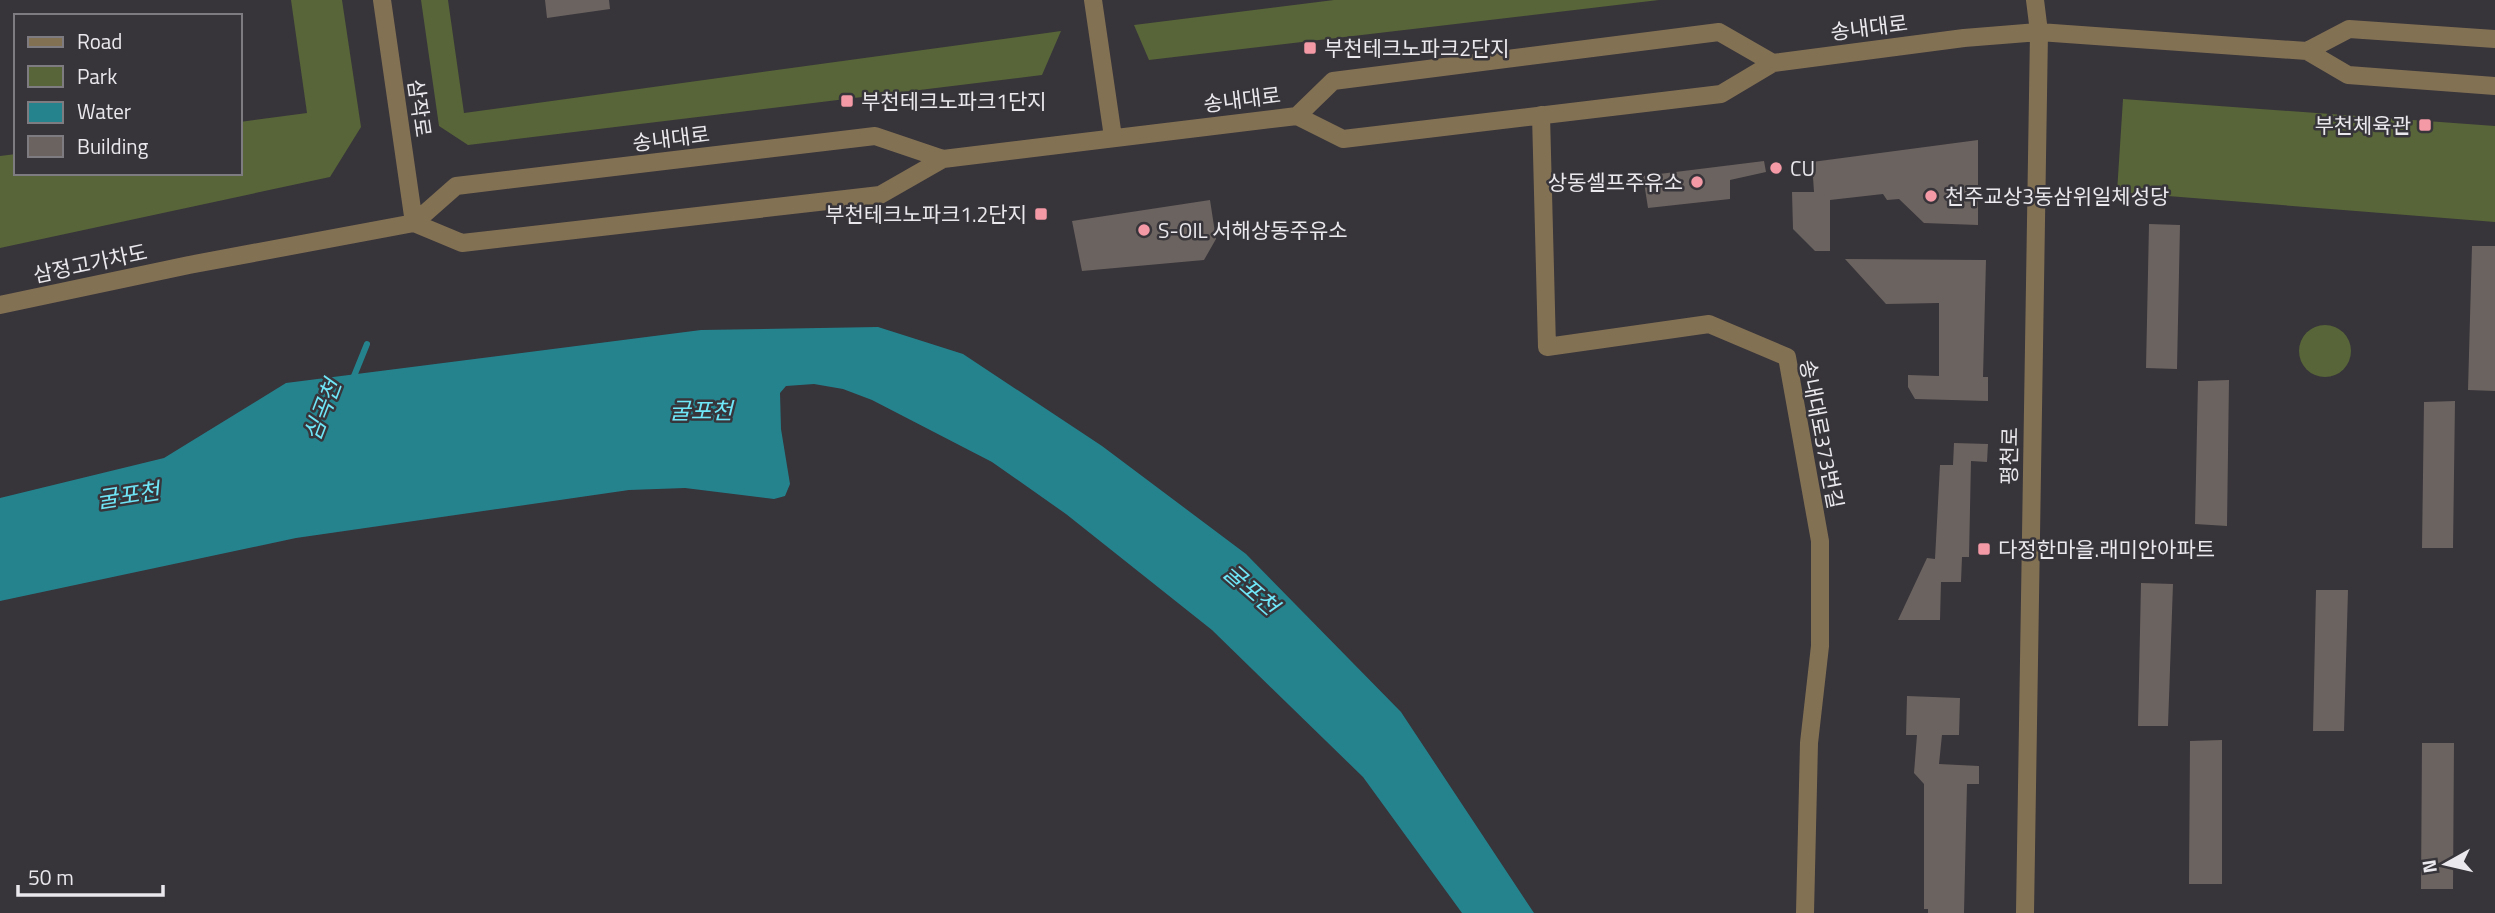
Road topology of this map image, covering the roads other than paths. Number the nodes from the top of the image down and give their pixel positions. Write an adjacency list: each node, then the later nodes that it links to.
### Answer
1 (382, 0): 13 (street, 삼작로)
2 (1093, 0): 11 (street)
3 (2035, 0): 4 (street, 평천로)
4 (2039, 32): 6 (street, 송내대로); 7 (street, 송내대로); 16 (street, 평천로)
5 (2495, 39): 6 (street)
6 (2307, 51): 8 (street, 송내대로)
7 (1773, 63): 9 (street, 송내대로); 10 (street, 송내대로)
8 (2495, 86)
9 (1297, 116): 10 (street, 송내대로); 11 (street, 송내대로)
10 (1541, 116): 15 (street, 송내대로373번길)
11 (1113, 137): 12 (street, 송내대로)
12 (943, 159): 13 (street, 송내대로); 13 (street, 송내대로)
13 (414, 223): 14 (street, 삼정고가차도)
14 (0, 305)
15 (1805, 913)
16 (2025, 913)

